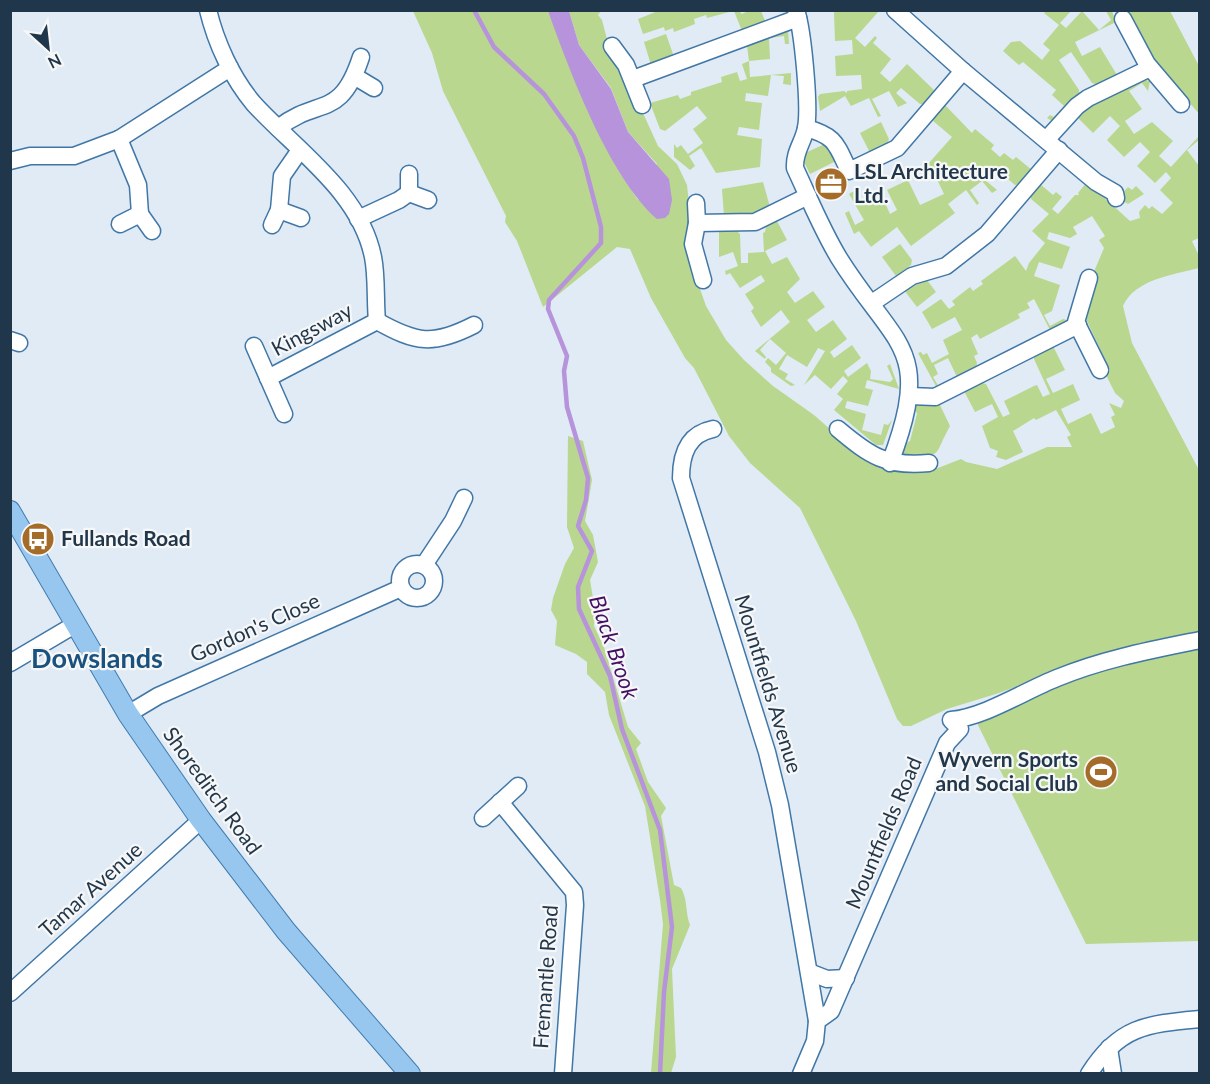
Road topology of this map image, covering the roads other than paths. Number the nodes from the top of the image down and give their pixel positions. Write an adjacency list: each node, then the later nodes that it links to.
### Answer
1 (208, 10): 7 (street, Kingsway)
2 (895, 10): 9 (street)
3 (797, 14): 11 (street); 16 (street)
4 (1123, 19): 8 (street)
5 (612, 46): 11 (street)
6 (361, 57): 10 (street)
7 (230, 68): 15 (street, Kingsway); 17 (street)
8 (1150, 68): 13 (street); 18 (street)
9 (963, 71): 16 (street); 18 (street)
10 (354, 76): 12 (street); 15 (street)
11 (633, 79): 14 (street)
12 (374, 88)
13 (1181, 104)
14 (642, 105)
15 (278, 128): 19 (street, Kingsway)
16 (806, 128): 23 (street)
17 (119, 139): 20 (street); 27 (street)
18 (1053, 145): 24 (street); 35 (street)
19 (300, 150): 28 (street); 29 (street, Kingsway)
20 (10, 161)
21 (409, 174): 22 (street)
22 (409, 193): 25 (street); 29 (street)
23 (808, 196): 30 (street); 35 (street)
24 (1116, 198)
25 (428, 200)
26 (696, 203): 30 (street)
27 (140, 214): 31 (street); 32 (street)
28 (301, 218)
29 (358, 219): 36 (street, Kingsway)
30 (697, 223): 34 (street)
31 (120, 224)
32 (152, 231)
33 (1089, 278): 38 (street)
34 (703, 280)
35 (872, 303): 42 (street)
36 (377, 321): 37 (street, Kingsway); 41 (street, Kingsway)
37 (474, 325)
38 (1078, 325): 40 (street); 42 (street)
39 (254, 346): 41 (street, Kingsway)
40 (1100, 370)
41 (268, 378): 43 (street, Kingsway)
42 (910, 396): 46 (street)
43 (284, 414)
44 (713, 429): 60 (street, Mountfields Avenue)
45 (838, 429): 46 (street)
46 (890, 463): 47 (street)
47 (929, 464)
48 (464, 498): 50 (street)
49 (10, 511): 52 (main road, Shoreditch Road)
50 (424, 565): 51 (street); 51 (street)
51 (401, 588): 55 (street, Gordon's Close)
52 (76, 624): 54 (street); 55 (main road, Shoreditch Road)
53 (1200, 640): 61 (street, Mountfields Road)
54 (10, 663)
55 (128, 714): 59 (main road, Shoreditch Road)
56 (518, 786): 57 (street)
57 (500, 802): 58 (street); 67 (street, Fremantle Road)
58 (483, 818)
59 (201, 820): 62 (street, Tamar Avenue); 66 (main road, Shoreditch Road)
60 (809, 972): 61 (street); 64 (street, Mountfields Avenue)
61 (846, 978): 64 (street, Mountfields Road)
62 (10, 993)
63 (1200, 1019): 65 (street)
64 (817, 1021): 68 (street)
65 (1109, 1048): 69 (street); 70 (street)
66 (410, 1074)
67 (562, 1074)
68 (801, 1074)
69 (1089, 1074)
70 (1113, 1074)

